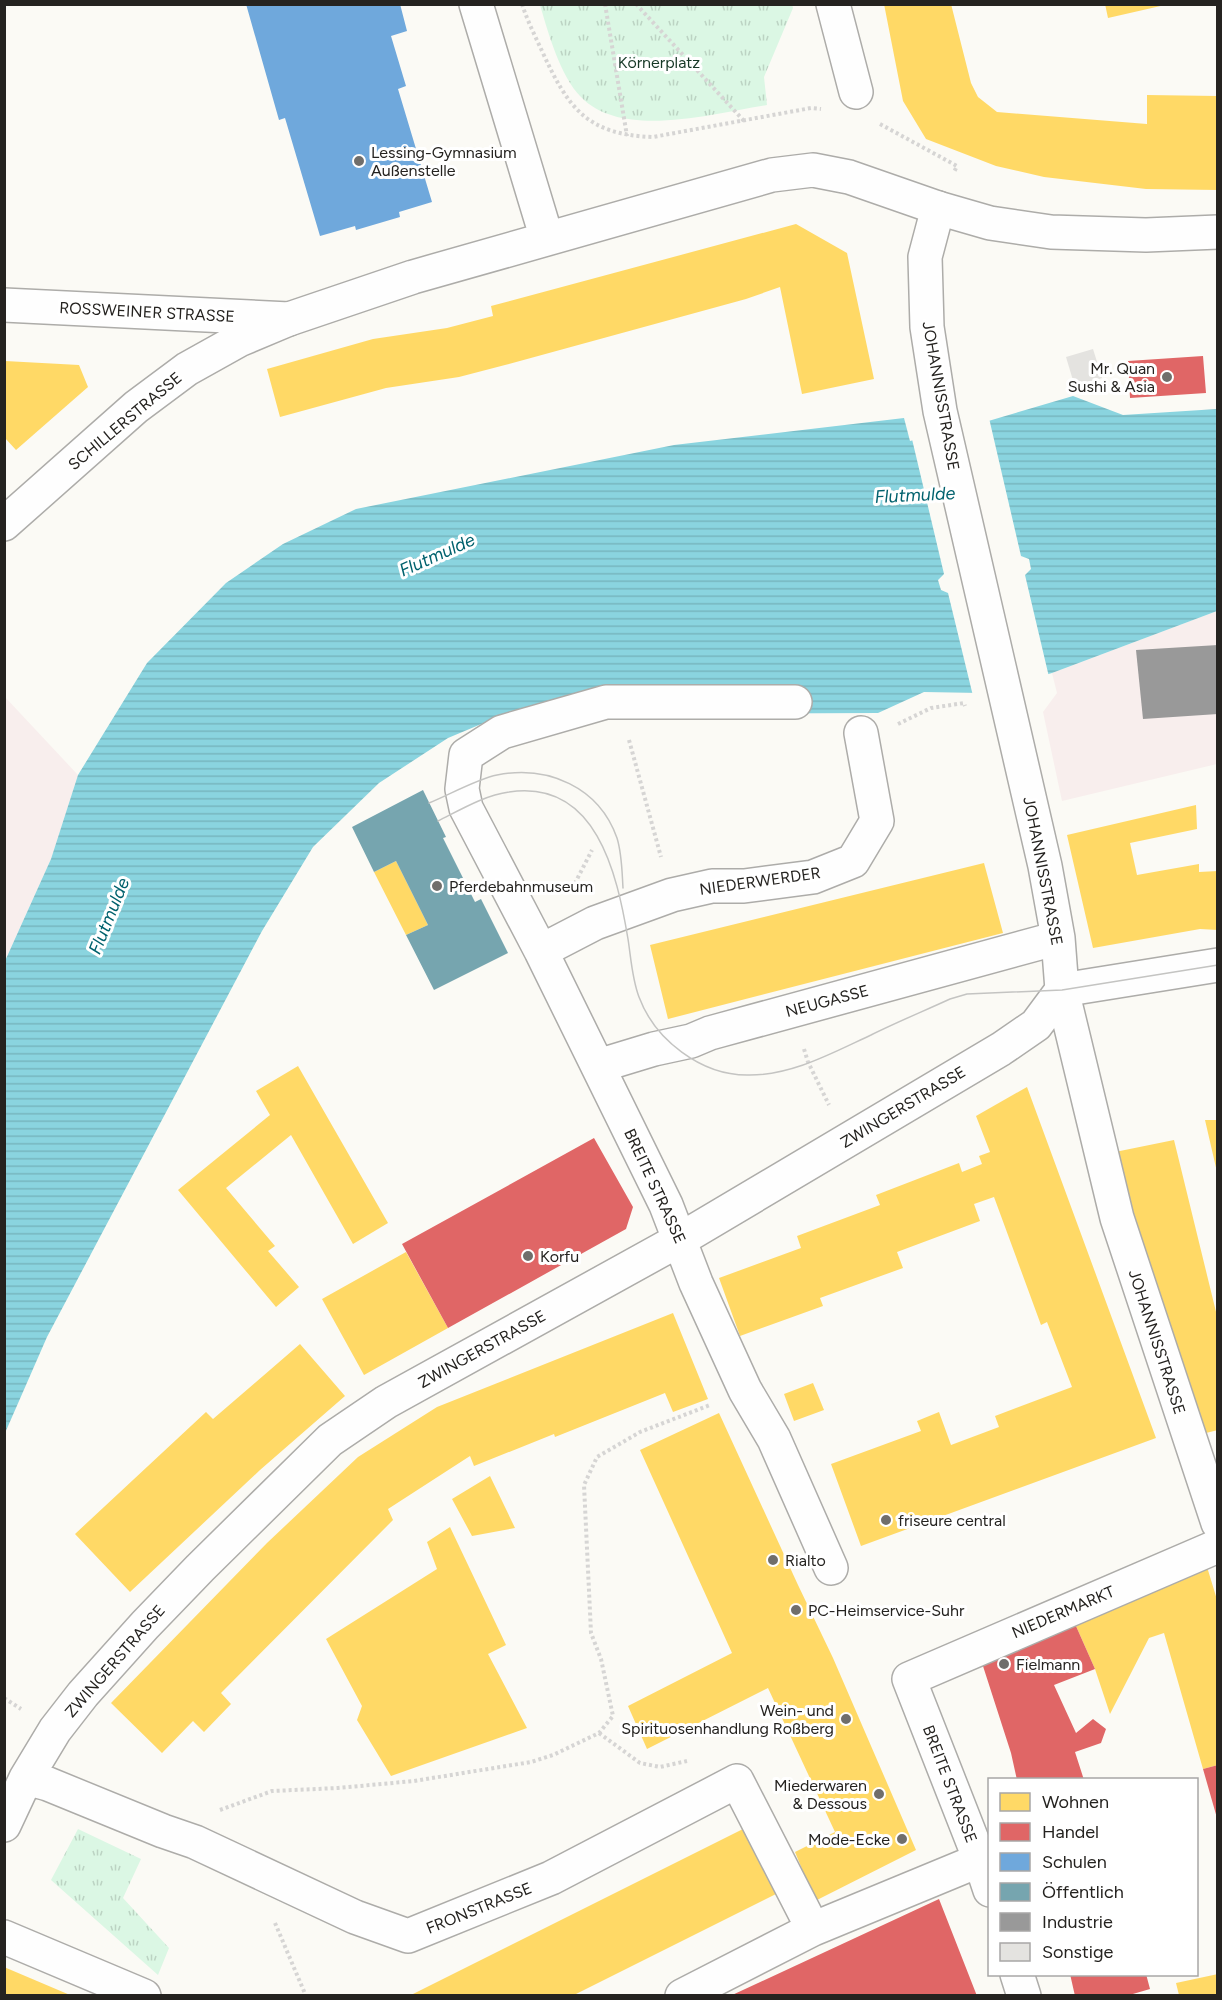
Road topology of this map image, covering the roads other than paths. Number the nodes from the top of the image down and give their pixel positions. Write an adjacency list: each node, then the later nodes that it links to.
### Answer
1 (477, 4): 6 (street)
2 (833, 4): 3 (street)
3 (858, 103)
4 (938, 208): 5 (street); 6 (street); 12 (street, JOHANNISSTRASSE)
5 (1218, 232)
6 (547, 239): 8 (street)
7 (4, 305): 8 (street, ROSSWEINER STRASSE)
8 (289, 319): 9 (street, SCHILLERSTRASSE)
9 (4, 524)
10 (795, 702): 13 (street, BREITE STRASSE)
11 (861, 733): 13 (street, NIEDERWERDER)
12 (1058, 938): 15 (street, JOHANNISSTRASSE); 16 (street, NEUGASSE)
13 (541, 951): 16 (street, BREITE STRASSE)
14 (1218, 965): 15 (street)
15 (1062, 990): 17 (street, ZWINGERSTRASSE); 18 (street, JOHANNISSTRASSE)
16 (598, 1066): 17 (street, BREITE STRASSE)
17 (681, 1239): 20 (street, BREITE STRASSE); 22 (street, ZWINGERSTRASSE)
18 (1218, 1523)
19 (1218, 1546): 21 (street, NIEDERMARKT)
20 (831, 1568)
21 (909, 1679): 24 (street, BREITE STRASSE)
22 (26, 1778): 23 (street, ZWINGERSTRASSE); 26 (street, FRONSTRASSE)
23 (4, 1825)
24 (980, 1860): 25 (street, BREITE STRASSE); 26 (street)
25 (988, 1884)
26 (813, 1929): 30 (street)
27 (4, 1937): 29 (street)
28 (1018, 1976): 31 (street)
29 (144, 1995)
30 (682, 1995)
31 (1024, 1995)

